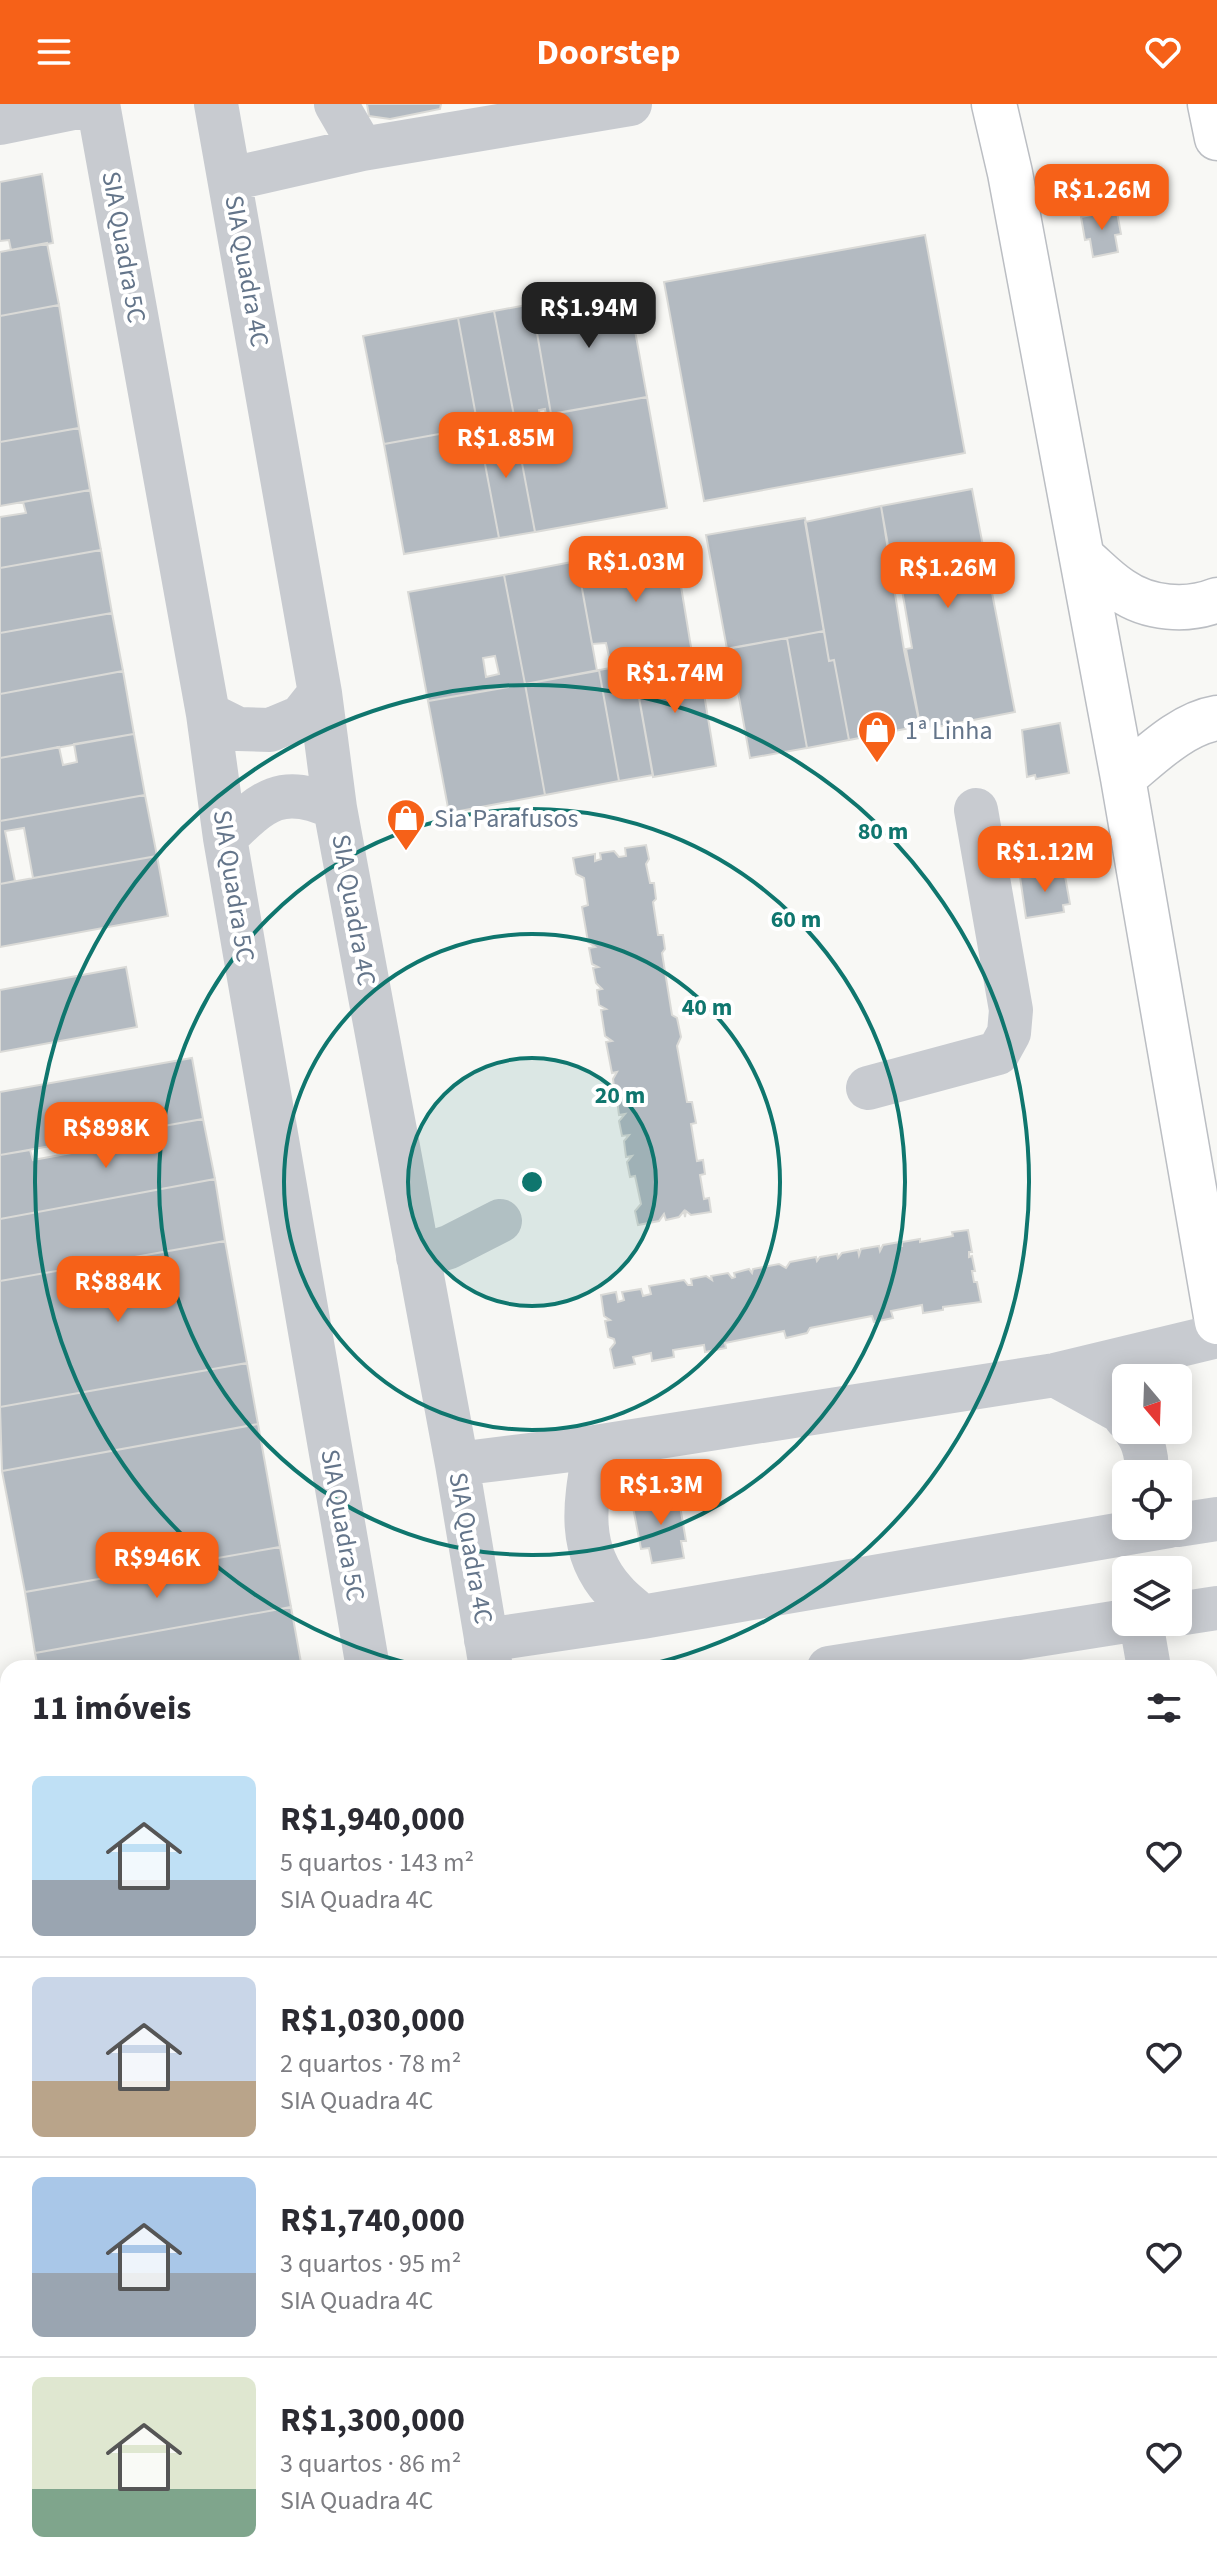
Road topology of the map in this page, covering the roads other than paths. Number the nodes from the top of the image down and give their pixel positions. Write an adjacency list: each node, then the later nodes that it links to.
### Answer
1 (95, 104): 7 (street); 14 (street, SIA Quadra 5C)
2 (216, 104): 10 (street, SIA Quadra 4C)
3 (336, 104): 9 (street)
4 (630, 104): 9 (street)
5 (994, 104): 11 (main road)
6 (1210, 104): 8 (main road)
7 (0, 123)
8 (1217, 138)
9 (362, 149): 10 (street)
10 (231, 179): 13 (street, SIA Quadra 4C)
11 (1082, 557): 12 (main road); 16 (main road)
12 (1217, 600)
13 (320, 693): 14 (street); 17 (street, SIA Quadra 4C)
14 (208, 714): 19 (street, SIA Quadra 5C)
15 (1217, 718): 16 (main road)
16 (1123, 778): 23 (main road)
17 (335, 808): 19 (street); 22 (street, SIA Quadra 4C)
18 (976, 810): 20 (street)
19 (225, 838): 38 (street, SIA Quadra 5C)
20 (868, 1088)
21 (500, 1221): 22 (street)
22 (418, 1257): 28 (street, SIA Quadra 4C)
23 (1217, 1322)
24 (1217, 1336): 25 (street)
25 (1055, 1375): 26 (street); 27 (street)
26 (1112, 1406)
27 (595, 1447): 28 (street); 34 (street)
28 (457, 1464): 37 (street, SIA Quadra 4C)
29 (1217, 1519): 30 (street)
30 (1192, 1523)
31 (1112, 1530): 34 (street)
32 (1217, 1608): 33 (street)
33 (1192, 1612)
34 (642, 1617): 37 (street)
35 (1112, 1623): 39 (street)
36 (1143, 1636): 40 (street)
37 (489, 1654)
38 (367, 1660)
39 (880, 1660)
40 (1148, 1660)

